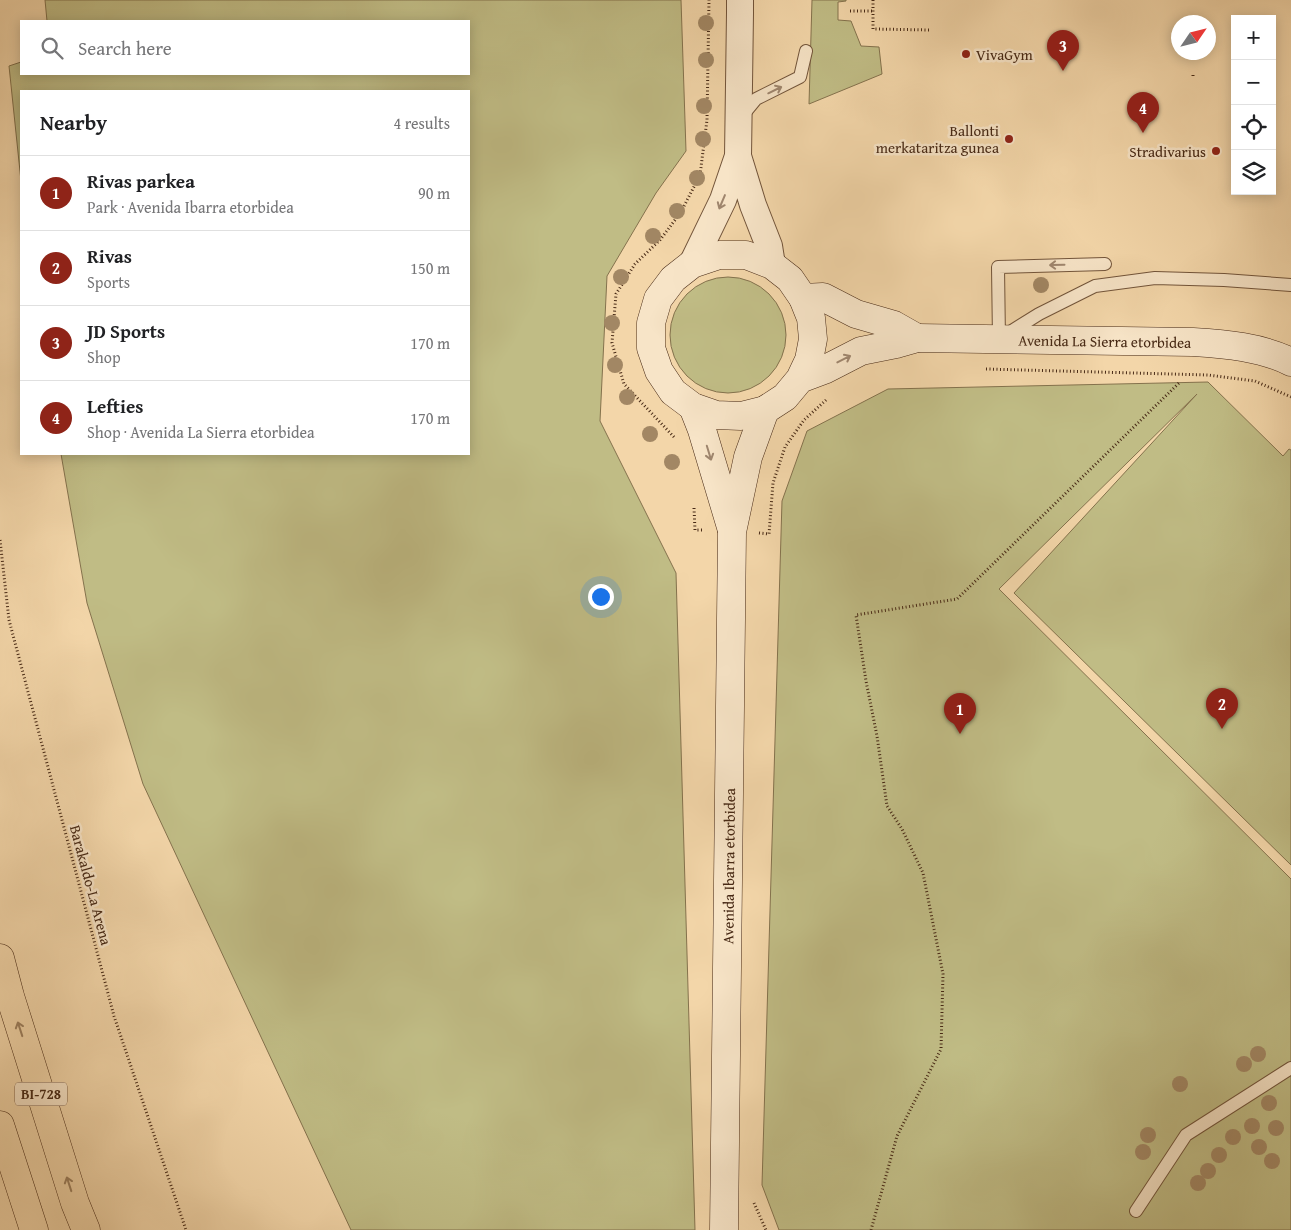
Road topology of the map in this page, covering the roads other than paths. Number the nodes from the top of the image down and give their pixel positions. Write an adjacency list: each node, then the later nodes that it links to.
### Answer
1 (740, 0): 3 (street)
2 (806, 51): 3 (lane, one-way to 2)
3 (738, 120): 4 (street)
4 (738, 156): 5 (street, one-way to 5); 7 (street)
5 (692, 264): 7 (street); 14 (street)
6 (1105, 264): 11 (lane, one-way to 11)
7 (772, 265): 9 (street)
8 (1291, 285): 11 (lane)
9 (803, 298): 10 (street, Avenida La Sierra etorbidea); 13 (street)
10 (917, 338): 11 (street, Avenida La Sierra etorbidea); 13 (street, Avenida La Sierra etorbidea, one-way to 10)
11 (999, 340): 12 (street, Avenida La Sierra etorbidea)
12 (1291, 362)
13 (800, 379): 15 (street)
14 (693, 407): 15 (street); 16 (street, Avenida Ibarra etorbidea, one-way to 16)
15 (765, 410): 16 (street, Avenida Ibarra etorbidea)
16 (732, 532): 23 (street, Avenida Ibarra etorbidea)
17 (0, 958): 22 (main road, BI-728, one-way to 17)
18 (1291, 1068): 20 (lane)
19 (0, 1125): 21 (main road)
20 (1136, 1211)
21 (34, 1230)
22 (86, 1230)
23 (724, 1230)

